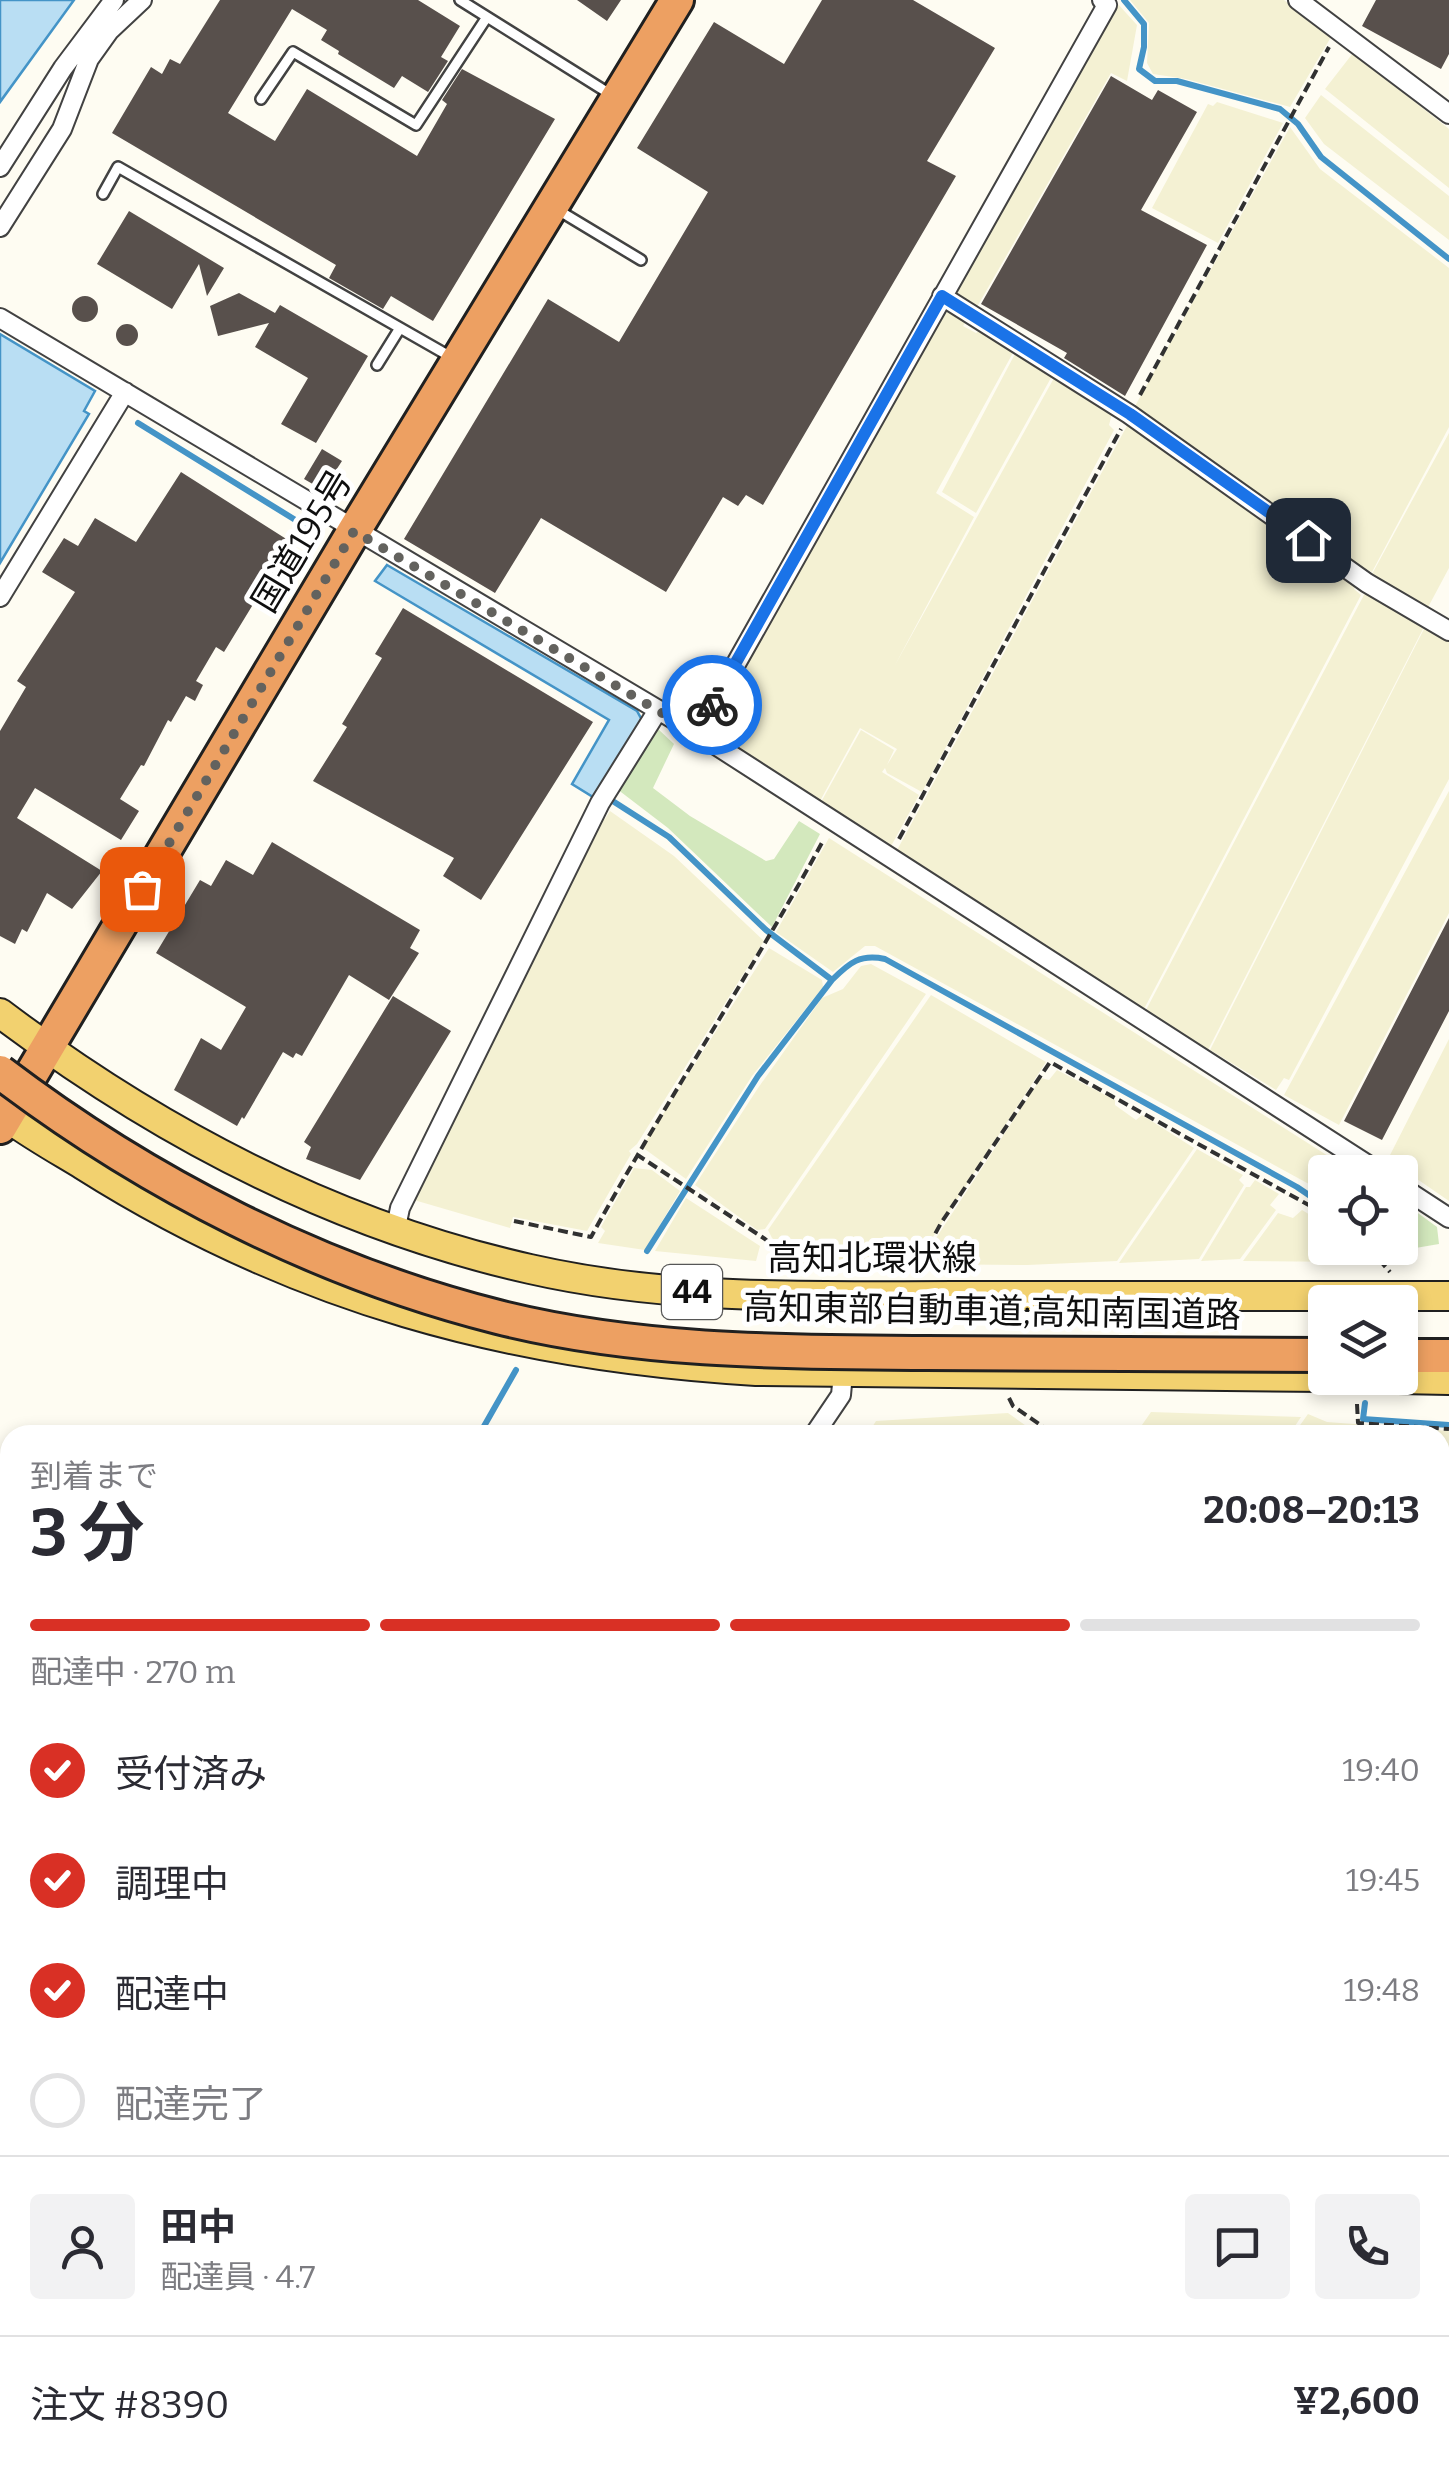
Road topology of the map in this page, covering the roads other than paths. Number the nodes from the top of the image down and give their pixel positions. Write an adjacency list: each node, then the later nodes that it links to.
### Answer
1 (114, 0): 8 (street)
2 (142, 0): 8 (street)
3 (460, 0): 7 (lane)
4 (676, 0): 9 (highway, 国道195号)
5 (1102, 0): 17 (street)
6 (1298, 0): 11 (street)
7 (486, 17): 9 (lane); 10 (lane)
8 (96, 35): 12 (street); 15 (street)
9 (617, 98): 14 (highway, 国道195号)
10 (261, 99)
11 (1449, 114)
12 (0, 168)
13 (102, 194): 19 (lane)
14 (552, 206): 16 (lane); 20 (highway, 国道195号)
15 (0, 228)
16 (641, 260)
17 (942, 296): 25 (street); 27 (street)
18 (0, 318): 22 (street)
19 (400, 328): 20 (lane); 21 (lane)
20 (457, 361): 23 (highway, 国道195号)
21 (376, 365)
22 (125, 392): 23 (street); 24 (street)
23 (354, 531): 26 (street); 29 (highway, 国道195号)
24 (0, 597)
25 (1449, 631)
26 (658, 710): 27 (street); 35 (street)
27 (696, 733): 32 (street)
28 (0, 1013): 29 (main road, 高知北環状線 / 44)
29 (47, 1048): 31 (highway, 国道195号); 35 (main road, 高知北環状線 / 44)
30 (0, 1072): 37 (highway, 高知東部自動車道;高知南国道路, bridge)
31 (2, 1118): 40 (main road, 44)
32 (1353, 1155)
33 (1418, 1198): 34 (street)
34 (1449, 1218)
35 (395, 1232): 36 (main road, 高知北環状線 / 44)
36 (1449, 1296)
37 (1308, 1355)
38 (1418, 1356): 39 (highway)
39 (1449, 1356)
40 (843, 1373): 41 (main road, 44); 44 (street)
41 (1308, 1377)
42 (1449, 1380): 43 (main road)
43 (1418, 1383)
44 (821, 1425)

